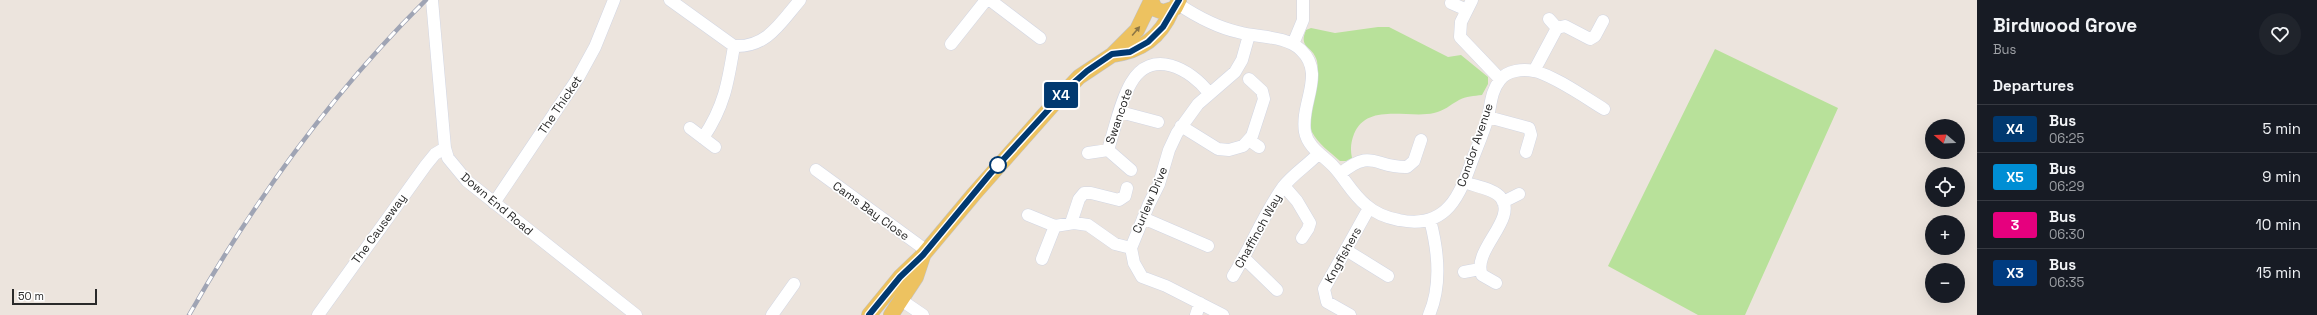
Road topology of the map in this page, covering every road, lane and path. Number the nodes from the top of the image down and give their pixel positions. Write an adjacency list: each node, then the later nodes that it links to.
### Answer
1 (432, 0): 33 (street, Down End Road)
2 (614, 0): 46 (street, The Thicket)
3 (670, 0): 19 (street)
4 (800, 0): 19 (street)
5 (986, 0): 17 (street)
6 (990, 0): 16 (street)
7 (1303, 0): 18 (street)
8 (1151, 1): 10 (main road); 20 (main road, one-way to 8)
9 (1451, 3): 11 (street)
10 (1176, 5): 15 (street); 20 (main road)
11 (1469, 5): 23 (street)
12 (1549, 19): 14 (street)
13 (1603, 21): 14 (street)
14 (1557, 28): 21 (street)
15 (1249, 35): 18 (street); 24 (street, Curlew Drive)
16 (1040, 38)
17 (951, 44)
18 (1293, 44): 38 (street, Condor Avenue)
19 (734, 46): 31 (street)
20 (1112, 54): 58 (main road)
21 (1534, 71): 23 (street); 25 (street)
22 (1248, 79): 29 (street)
23 (1500, 79): 27 (street, Condor Avenue)
24 (1210, 93): 26 (street, Swancote); 29 (street, Curlew Drive)
25 (1604, 109)
26 (1120, 112): 28 (street); 35 (street, Swancote)
27 (1488, 117): 36 (street); 42 (street, Condor Avenue)
28 (1158, 122)
29 (1181, 126): 50 (street, Curlew Drive)
30 (690, 128): 31 (street)
31 (703, 138): 34 (street)
32 (1421, 140): 41 (street)
33 (445, 148): 46 (street, Down End Road); 70 (street, The Causeway)
34 (715, 148)
35 (1108, 150): 37 (street); 40 (street)
36 (1526, 152)
37 (1088, 153)
38 (1319, 153): 41 (street, Condor Avenue); 43 (street, Chaffinch Way)
39 (816, 170): 58 (street, Cams Bay Close)
40 (1131, 170)
41 (1340, 174): 48 (street, Condor Avenue)
42 (1464, 182): 47 (street); 51 (street, Condor Avenue)
43 (1284, 186): 54 (street); 59 (street, Chaffinch Way)
44 (1127, 188): 52 (street)
45 (1519, 194): 47 (street)
46 (494, 202): 71 (street, Down End Road)
47 (1503, 202): 61 (street)
48 (1369, 208): 51 (street, Condor Avenue); 57 (street, Kngfishers)
49 (1028, 215): 53 (street)
50 (1143, 218): 55 (street); 56 (street, Curlew Drive)
51 (1430, 220): 79 (street)
52 (1071, 223): 53 (street); 56 (street)
53 (1055, 226): 60 (street)
54 (1302, 238)
55 (1208, 246)
56 (1131, 248): 69 (street, Curlew Drive)
57 (1346, 250): 64 (street); 78 (street, Kngfishers)
58 (925, 253): 68 (main road); 73 (main road)
59 (1244, 258): 63 (street, Chaffinch Way); 67 (street)
60 (1042, 259)
61 (1480, 269): 62 (street); 66 (street)
62 (1464, 272)
63 (1233, 276)
64 (1388, 276)
65 (794, 284): 72 (street)
66 (1496, 284)
67 (1277, 290)
68 (901, 300): 74 (main road); 75 (street)
69 (1200, 303): 76 (street); 77 (street, Curlew Drive)
70 (318, 315)
71 (636, 315)
72 (772, 315)
73 (869, 315)
74 (891, 315)
75 (923, 315)
76 (1196, 315)
77 (1223, 315)
78 (1350, 315)
79 (1429, 315)

